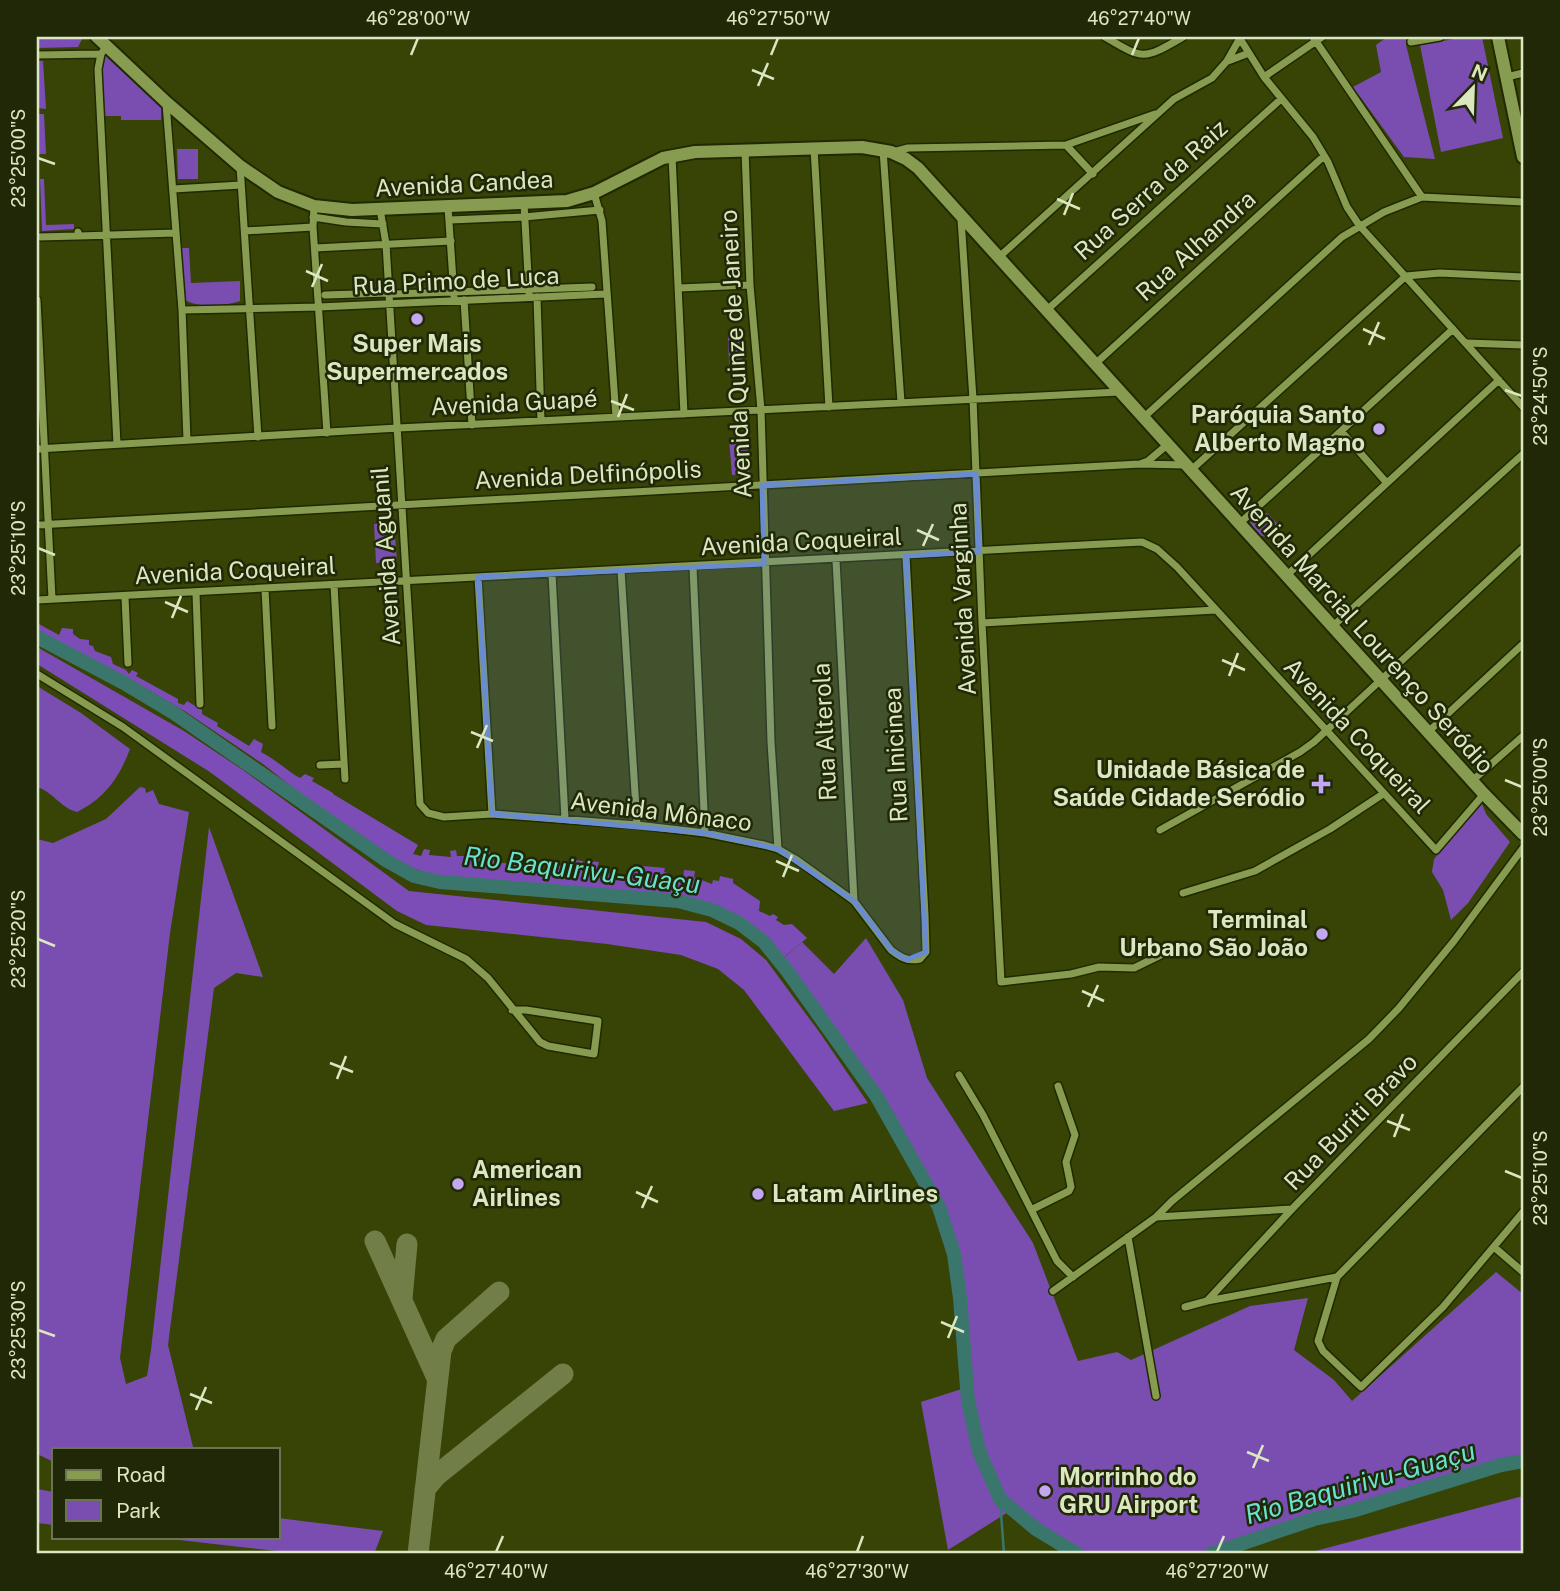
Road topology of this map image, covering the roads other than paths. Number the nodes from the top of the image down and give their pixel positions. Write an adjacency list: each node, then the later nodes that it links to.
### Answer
1 (97, 37): 9 (main road, Avenida Candea)
2 (1105, 37): 3 (street)
3 (1183, 37)
4 (1440, 37): 8 (street)
5 (1498, 37): 15 (main road)
6 (1239, 38): 10 (street); 12 (street)
7 (1317, 38): 14 (street); 31 (street)
8 (1411, 42)
9 (104, 51): 11 (street); 17 (main road, Avenida Candea); 45 (street)
10 (1249, 53): 12 (street); 14 (street)
11 (37, 55)
12 (1227, 61): 18 (street)
13 (1523, 73): 15 (street)
14 (1265, 77): 16 (street)
15 (1507, 78): 25 (main road)
16 (1281, 99): 24 (street); 66 (street, Rua Serra da Raiz)
17 (166, 102): 26 (main road, Avenida Candea); 29 (street)
18 (1157, 114): 19 (street); 27 (street)
19 (1066, 145): 22 (street); 27 (street)
20 (814, 148): 21 (main road, Avenida Candea); 22 (main road, Avenida Candea); 77 (street)
21 (745, 150): 23 (main road, Avenida Candea); 53 (street, Avenida Quinze de Janeiro)
22 (887, 151): 38 (main road, Avenida Marcial Lourenço Seródio); 76 (street)
23 (672, 156): 30 (main road, Avenida Candea); 55 (street)
24 (1324, 156): 41 (street); 71 (street, Rua Alhandra)
25 (1523, 157)
26 (240, 166): 28 (street); 36 (main road, Avenida Candea)
27 (1093, 174): 50 (street)
28 (241, 186): 29 (street); 43 (street)
29 (173, 189): 44 (street)
30 (594, 193): 33 (main road, Avenida Candea); 35 (street)
31 (1422, 197): 32 (street); 41 (street)
32 (1523, 202)
33 (524, 203): 37 (main road, Avenida Candea); 39 (street)
34 (380, 209): 36 (main road, Avenida Candea); 37 (main road, Avenida Candea); 40 (street, Avenida Aguanil)
35 (600, 210): 39 (street); 58 (street)
36 (314, 212): 40 (street); 42 (street)
37 (449, 213): 39 (street); 47 (street)
38 (961, 215): 50 (main road, Avenida Marcial Lourenço Seródio); 75 (street, Avenida Varginha)
39 (524, 217): 57 (street)
40 (383, 224): 48 (street, Avenida Aguanil)
41 (1359, 225): 51 (street); 82 (street)
42 (313, 227): 43 (street); 49 (street)
43 (245, 231): 65 (street)
44 (175, 233): 45 (street); 67 (street)
45 (105, 236): 46 (street); 90 (street)
46 (37, 237)
47 (452, 241): 48 (street); 60 (street)
48 (386, 244): 49 (street); 56 (street, Avenida Aguanil)
49 (315, 248): 64 (street)
50 (999, 257): 66 (main road, Avenida Marcial Lourenço Seródio)
51 (1406, 276): 52 (street); 68 (street); 95 (street)
52 (1523, 277)
53 (750, 285): 55 (street); 79 (street, Avenida Quinze de Janeiro)
54 (592, 287): 57 (street)
55 (679, 288): 80 (street)
56 (391, 294): 59 (street); 60 (street); 63 (street, Avenida Aguanil)
57 (532, 294): 58 (street, Rua Primo de Luca); 60 (street); 61 (street, Rua Primo de Luca); 83 (street)
58 (605, 294): 81 (street)
59 (324, 295)
60 (454, 296): 61 (street, Rua Primo de Luca); 63 (street, Rua Primo de Luca)
61 (464, 300): 84 (street)
62 (37, 303): 72 (street)
63 (389, 303): 64 (street, Rua Primo de Luca); 85 (street, Avenida Aguanil)
64 (319, 307): 65 (street, Rua Primo de Luca); 87 (street)
65 (250, 308): 67 (street, Rua Primo de Luca); 88 (street)
66 (1048, 309): 71 (main road, Avenida Marcial Lourenço Seródio)
67 (182, 310): 89 (street)
68 (1453, 329): 69 (street); 86 (street)
69 (1467, 343): 70 (street); 73 (street)
70 (1523, 345)
71 (1096, 365): 74 (main road, Avenida Marcial Lourenço Seródio)
72 (39, 375): 92 (street)
73 (1499, 380): 78 (street); 97 (street)
74 (1119, 392): 75 (street, Avenida Guapé); 82 (main road, Avenida Marcial Lourenço Seródio)
75 (973, 399): 76 (street, Avenida Guapé); 96 (street, Avenida Varginha)
76 (901, 402): 77 (street, Avenida Guapé)
77 (829, 407): 79 (street, Avenida Guapé)
78 (1523, 407)
79 (761, 410): 80 (street, Avenida Guapé); 98 (street, Avenida Quinze de Janeiro)
80 (684, 414): 81 (street, Avenida Guapé)
81 (616, 417): 83 (street, Avenida Guapé)
82 (1142, 418): 91 (main road, Avenida Marcial Lourenço Seródio)
83 (541, 421): 84 (street, Avenida Guapé)
84 (472, 425): 85 (street, Avenida Guapé)
85 (398, 428): 87 (street, Avenida Guapé); 99 (street, Avenida Aguanil)
86 (1340, 431): 97 (street); 100 (street)
87 (327, 433): 88 (street, Avenida Guapé)
88 (258, 437): 89 (street, Avenida Guapé)
89 (187, 440): 90 (street, Avenida Guapé)
90 (117, 444): 92 (street, Avenida Guapé)
91 (1167, 445): 94 (street); 95 (main road, Avenida Marcial Lourenço Seródio)
92 (41, 449): 102 (street)
93 (1523, 454): 122 (street)
94 (1140, 464): 95 (street, Avenida Delfinópolis); 96 (street, Avenida Delfinópolis)
95 (1188, 468): 100 (main road, Avenida Marcial Lourenço Seródio)
96 (976, 474): 98 (street, Avenida Delfinópolis); 104 (street, Avenida Varginha)
97 (1387, 482): 111 (street)
98 (762, 485): 99 (street, Avenida Delfinópolis); 107 (street, Avenida Quinze de Janeiro)
99 (402, 504): 102 (street, Avenida Delfinópolis); 113 (street, Avenida Aguanil)
100 (1240, 523): 111 (main road, Avenida Marcial Lourenço Seródio)
101 (37, 525): 102 (street, Avenida Delfinópolis)
102 (49, 525): 118 (street)
103 (1523, 548): 126 (street)
104 (979, 552): 105 (street, Avenida Coqueiral); 120 (street, Avenida Coqueiral); 121 (street, Avenida Varginha)
105 (906, 556): 106 (street, Avenida Coqueiral); 150 (street, Rua Inicinea)
106 (836, 560): 107 (street, Avenida Coqueiral); 148 (street, Rua Alterola)
107 (764, 564): 108 (street, Avenida Coqueiral); 146 (street, Avenida Quinze de Janeiro)
108 (693, 567): 109 (street, Avenida Coqueiral); 143 (street)
109 (621, 570): 110 (street, Avenida Coqueiral); 141 (street)
110 (552, 574): 112 (street, Avenida Coqueiral); 140 (street)
111 (1287, 575): 122 (main road, Avenida Marcial Lourenço Seródio)
112 (478, 577): 113 (street, Avenida Coqueiral); 139 (street)
113 (407, 581): 114 (street, Avenida Coqueiral); 138 (street, Avenida Aguanil)
114 (334, 585): 115 (street, Avenida Coqueiral); 132 (street)
115 (265, 589): 116 (street, Avenida Coqueiral); 128 (street)
116 (196, 593): 117 (street, Avenida Coqueiral); 127 (street)
117 (125, 597): 118 (street, Avenida Coqueiral); 124 (street)
118 (52, 599): 119 (street, Avenida Coqueiral)
119 (37, 600)
120 (1216, 610): 121 (street); 129 (street, Avenida Coqueiral)
121 (982, 623): 149 (street, Avenida Varginha)
122 (1333, 626): 126 (main road, Avenida Marcial Lourenço Seródio)
123 (1523, 644): 130 (street)
124 (128, 663)
125 (37, 674): 152 (street)
126 (1381, 680): 129 (street); 130 (main road, Avenida Marcial Lourenço Seródio)
127 (200, 704)
128 (272, 726)
129 (1325, 732): 136 (street, Avenida Coqueiral); 142 (street)
130 (1428, 732): 135 (main road, Avenida Marcial Lourenço Seródio)
131 (1523, 736): 135 (street)
132 (344, 764): 133 (street); 134 (street)
133 (320, 765)
134 (345, 779)
135 (1472, 781): 137 (main road, Avenida Marcial Lourenço Seródio)
136 (1383, 794): 137 (street, Avenida Coqueiral); 147 (street)
137 (1483, 794): 144 (main road, Avenida Marcial Lourenço Seródio)
138 (428, 813): 139 (street, Avenida Mônaco)
139 (492, 814): 140 (street, Avenida Mônaco)
140 (565, 819): 141 (street, Avenida Mônaco)
141 (637, 825): 143 (street, Avenida Mônaco)
142 (1160, 830)
143 (705, 833): 146 (street, Avenida Mônaco)
144 (1523, 834)
145 (1523, 848): 156 (street)
146 (778, 849): 148 (street, Avenida Mônaco)
147 (1183, 893)
148 (854, 901): 150 (street, Avenida Mônaco)
149 (1175, 947)
150 (926, 952)
151 (1523, 972): 157 (street, Rua Buriti Bravo)
152 (512, 1010): 152 (street)
153 (960, 1075): 158 (street)
154 (1058, 1086): 158 (street)
155 (1523, 1087): 166 (street)
156 (1172, 1201): 160 (street); 161 (street)
157 (1292, 1209): 160 (street); 168 (street, Rua Buriti Bravo)
158 (1031, 1210): 165 (street)
159 (1523, 1212): 163 (street)
160 (1183, 1216): 161 (street)
161 (1156, 1217): 162 (street)
162 (1128, 1237): 165 (street); 170 (street)
163 (1494, 1247): 164 (street); 166 (street)
164 (1523, 1272)
165 (1073, 1277): 167 (street)
166 (1337, 1277): 168 (street)
167 (1053, 1291)
168 (1207, 1301): 169 (street)
169 (1185, 1307)
170 (1156, 1396)

